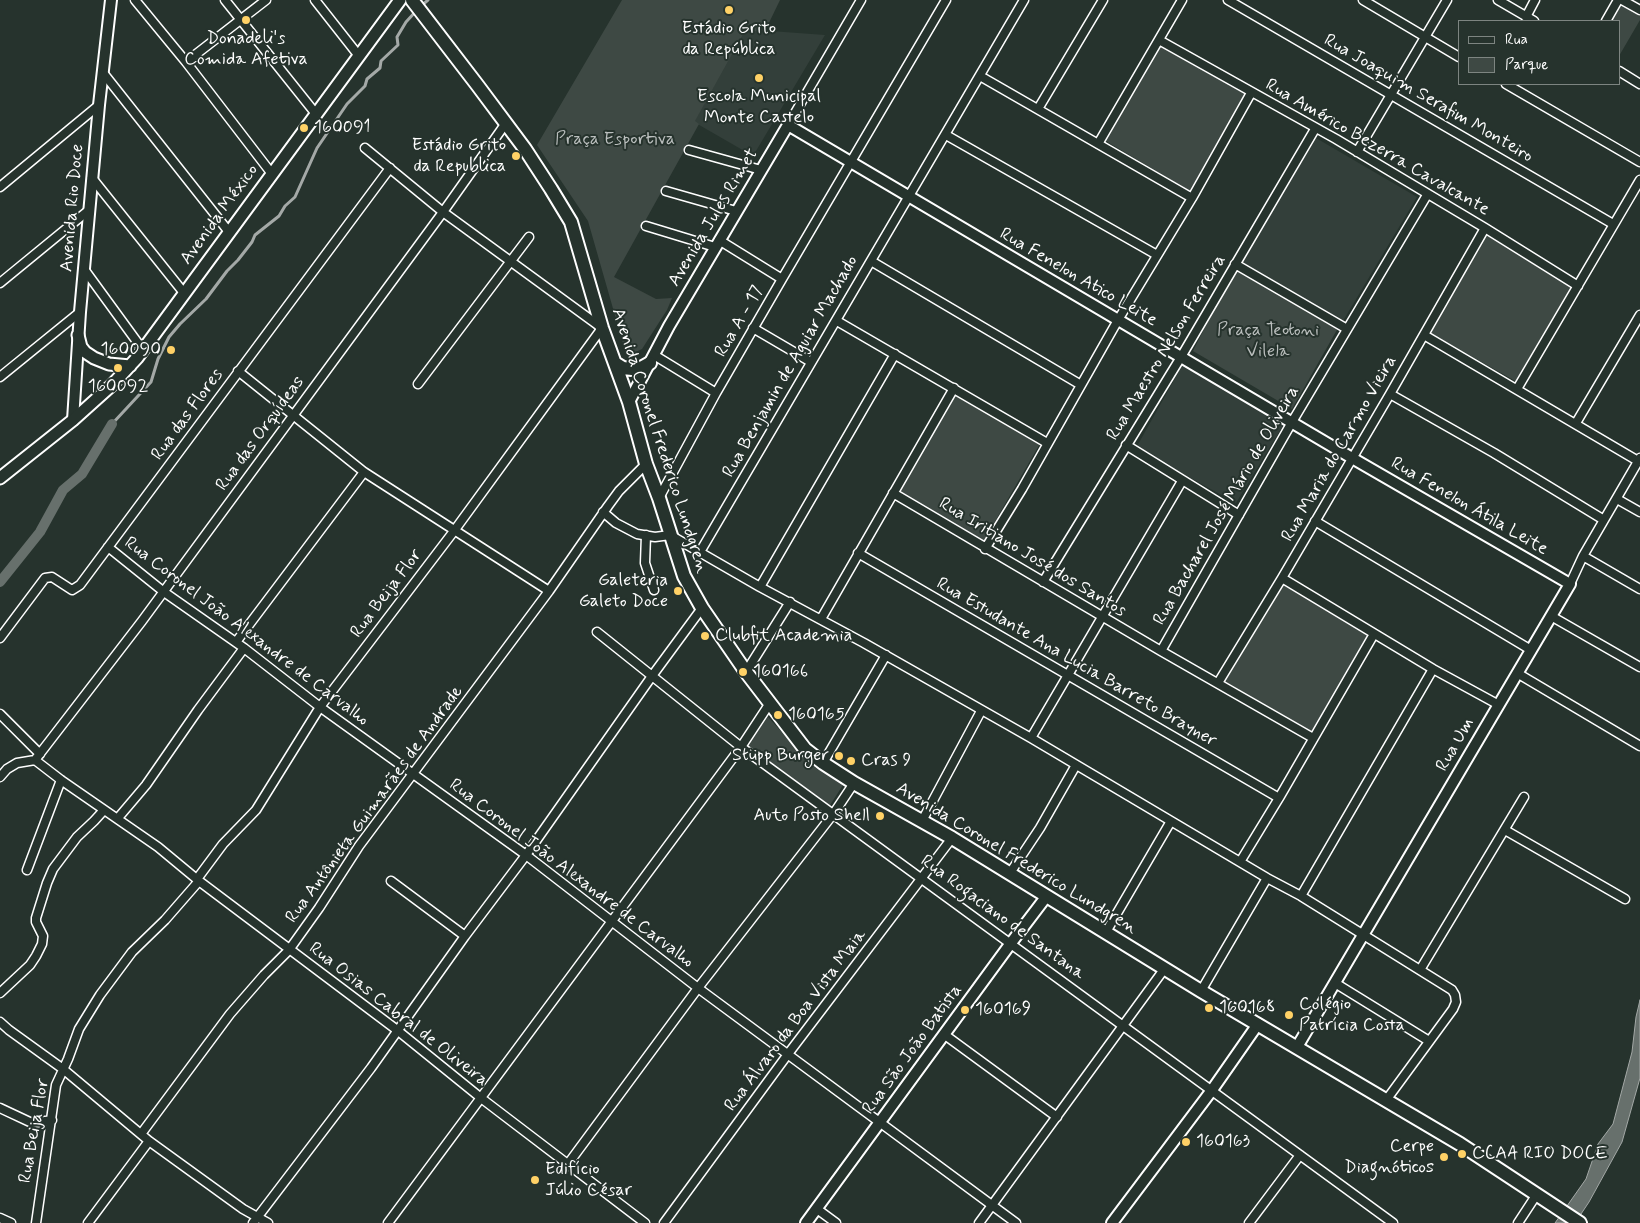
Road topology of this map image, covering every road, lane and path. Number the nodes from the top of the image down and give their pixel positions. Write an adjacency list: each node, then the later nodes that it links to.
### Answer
1 (111, 0): 31 (street, Avenida Rio Doce)
2 (135, 0): 29 (street)
3 (225, 0): 22 (street)
4 (266, 0): 22 (street)
5 (315, 0): 27 (street)
6 (400, 0): 27 (main road, Avenida México)
7 (861, 0): 41 (street, Avenida Jules Rimet)
8 (946, 0): 49 (street, Rua A - 17)
9 (1024, 0): 32 (street, Rua Benjamin de Aguiar Machado)
10 (1102, 0): 38 (street)
11 (1182, 0): 26 (street)
12 (1228, 0): 36 (street, Rua Joaquim Serafim Monteiro)
13 (1363, 0): 25 (street)
14 (1447, 0): 25 (street)
15 (1498, 0): 21 (street)
16 (1535, 0): 21 (street)
17 (1618, 0): 24 (street)
18 (1622, 0): 20 (street)
19 (413, 1): 40 (main road, Avenida Coronel Frederico Lundgren)
20 (1640, 10)
21 (1526, 17): 23 (street)
22 (240, 19): 29 (street); 39 (street)
23 (1532, 20)
24 (1607, 20)
25 (1425, 37): 28 (street); 36 (street)
26 (1158, 40): 35 (street, Rua Américo Bezerra Cavalcante); 44 (street)
27 (359, 56): 39 (main road, Avenida México)
28 (1458, 56)
29 (186, 62): 52 (street)
30 (1620, 72): 33 (street)
31 (104, 74): 37 (street, Avenida Rio Doce); 66 (street)
32 (980, 76): 38 (street); 43 (street, Rua Benjamin de Aguiar Machado)
33 (1640, 84)
34 (1508, 85): 48 (street)
35 (1252, 93): 42 (street, Rua Américo Bezerra Cavalcante); 59 (street)
36 (1391, 95): 47 (street); 63 (street, Rua Joaquim Serafim Monteiro)
37 (99, 105): 53 (street, Avenida Rio Doce); 55 (street)
38 (1038, 109): 44 (street)
39 (316, 114): 52 (main road, Avenida México)
40 (506, 123): 62 (street, Rua das Orquídeas); 82 (main road, Avenida Coronel Frederico Lundgren)
41 (788, 125): 49 (street, Rua Fenelon Atico Leite); 51 (street, Avenida Jules Rimet)
42 (1315, 128): 47 (street, Rua Américo Bezerra Cavalcante); 72 (street, Rua Maestro Nelson Ferreira)
43 (946, 135): 58 (street, Rua Benjamin de Aguiar Machado); 69 (street)
44 (1098, 144): 59 (street)
45 (364, 148): 50 (street)
46 (689, 150): 51 (street)
47 (1357, 152): 57 (street, Rua Américo Bezerra Cavalcante)
48 (1640, 162)
49 (850, 163): 58 (street, Rua Fenelon Atico Leite); 74 (street, Rua A - 17)
50 (390, 168): 62 (street); 94 (street, Rua das Flores)
51 (761, 170): 61 (street, Avenida Jules Rimet)
52 (272, 174): 66 (main road, Avenida México)
53 (92, 178): 60 (street, Avenida Rio Doce); 77 (street)
54 (1640, 180): 63 (street)
55 (0, 187)
56 (666, 191): 61 (street)
57 (1427, 195): 65 (street, Rua Américo Bezerra Cavalcante); 84 (street, Rua Bacharel José Mário de Oliveira)
58 (909, 198): 70 (street, Rua Benjamin de Aguiar Machado); 81 (street, Rua Fenelon Atico Leite)
59 (1192, 198): 69 (street)
60 (89, 210): 73 (street, Avenida Rio Doce); 75 (street)
61 (736, 211): 68 (street, Avenida Jules Rimet)
62 (443, 212): 71 (street); 103 (street, Rua das Orquídeas)
63 (1613, 224): 76 (street)
64 (646, 226): 68 (street)
65 (1485, 228): 76 (street, Rua Américo Bezerra Cavalcante); 86 (street, Rua Maria do Carmo Vieira)
66 (230, 232): 77 (main road, Avenida México)
67 (529, 238): 71 (street)
68 (717, 243): 74 (street); 90 (street, Avenida Jules Rimet)
69 (1157, 255): 81 (street)
70 (871, 261): 80 (street, Rua Benjamin de Aguiar Machado); 97 (street)
71 (511, 262): 82 (street); 96 (street)
72 (1235, 264): 84 (street); 89 (street, Rua Maestro Nelson Ferreira)
73 (84, 269): 78 (street, Avenida Rio Doce); 87 (street)
74 (782, 279): 83 (street, Rua A - 17)
75 (0, 283)
76 (1578, 286): 99 (street)
77 (184, 293): 87 (main road, Avenida México)
78 (80, 312): 85 (street, Avenida Rio Doce); 95 (street)
79 (1640, 315): 106 (street)
80 (837, 320): 88 (street); 91 (street, Rua Benjamin de Aguiar Machado)
81 (1118, 320): 89 (street, Rua Fenelon Atico Leite); 97 (street)
82 (602, 328): 92 (main road, Avenida Coronel Frederico Lundgren); 123 (street, Rua Beija Flor)
83 (753, 328): 91 (street); 100 (street, Rua A - 17)
84 (1347, 329): 105 (street, Rua Bacharel José Mário de Oliveira)
85 (78, 335): 93 (main road); 104 (street, Avenida Rio Doce)
86 (1424, 335): 99 (street); 101 (street, Rua Maria do Carmo Vieira)
87 (143, 350): 93 (main road, Avenida México)
88 (895, 354): 98 (street); 134 (street)
89 (1181, 357): 105 (street, Rua Fenelon Atico Leite); 108 (street, Rua Maestro Nelson Ferreira)
90 (652, 359): 92 (main road); 100 (street); 102 (street, Avenida Jules Rimet)
91 (811, 362): 128 (street, Rua Benjamin de Aguiar Machado)
92 (615, 363): 102 (main road, Avenida Coronel Frederico Lundgren)
93 (130, 366): 104 (main road, Avenida México)
94 (238, 372): 103 (street); 126 (street, Rua das Flores)
95 (0, 377)
96 (418, 384)
97 (1081, 385): 107 (street)
98 (954, 388): 107 (street); 115 (street)
99 (1517, 389): 106 (street)
100 (716, 393): 116 (street, Rua A - 17)
101 (1390, 394): 109 (street, Rua Maria do Carmo Vieira); 121 (street)
102 (629, 402): 111 (main road, Avenida Coronel Frederico Lundgren)
103 (292, 416): 112 (street); 137 (street, Rua das Orquídeas)
104 (74, 420): 113 (main road, Avenida México)
105 (1292, 422): 109 (street, Rua Fenelon Atico Leite); 120 (street, Rua Bacharel José Mário de Oliveira)
106 (1576, 423): 110 (street)
107 (1048, 443): 127 (street)
108 (1126, 445): 114 (street); 132 (street, Rua Maestro Nelson Ferreira)
109 (1352, 458): 122 (street, Rua Maria do Carmo Vieira); 133 (street, Rua Fenelon Átila Leite)
110 (1639, 460): 117 (street, Rua Um)
111 (646, 464): 116 (main road, Avenida Coronel Frederico Lundgren); 118 (street, Rua Antônieta Guimarães de Andrade)
112 (364, 472): 123 (street); 147 (street)
113 (0, 478)
114 (1182, 481): 120 (street); 141 (street)
115 (893, 493): 127 (street, Rua Iritiano José dos Santos); 129 (street)
116 (659, 498): 125 (main road, Avenida Coronel Frederico Lundgren)
117 (1617, 499): 119 (street); 121 (street, Rua Um)
118 (603, 512): 124 (street); 138 (street, Rua Antônieta Guimarães de Andrade)
119 (1640, 512)
120 (1239, 515): 150 (street, Rua Bacharel José Mário de Oliveira)
121 (1604, 520): 130 (street, Rua Um)
122 (1315, 521): 131 (street, Rua Maria do Carmo Vieira); 149 (street)
123 (454, 531): 138 (street); 161 (street, Rua Beija Flor)
124 (646, 535): 125 (street); 136 (street)
125 (670, 535): 128 (street); 140 (main road, Avenida Coronel Frederico Lundgren)
126 (108, 547): 137 (street, Rua Coronel João Alexandre de Carvalho); 146 (street, Rua das Flores)
127 (985, 549): 132 (street, Rua Iritiano José dos Santos)
128 (700, 552): 134 (street)
129 (858, 553): 143 (street); 157 (street, Rua Estudante Ana Lucia Barreto Brayner)
130 (1583, 556): 133 (street, Rua Um); 135 (street)
131 (1282, 578): 145 (street); 158 (street, Rua Maria do Carmo Vieira)
132 (1043, 582): 141 (street, Rua Iritiano José dos Santos)
133 (1570, 584): 142 (street, Rua Um)
134 (760, 587): 139 (street)
135 (1640, 589)
136 (654, 590)
137 (164, 592): 147 (street, Rua Coronel João Alexandre de Carvalho); 168 (street, Rua das Orquídeas)
138 (548, 592): 171 (street, Rua Antônieta Guimarães de Andrade)
139 (790, 602): 143 (street); 154 (street)
140 (702, 608): 154 (main road, Avenida Coronel Frederico Lundgren); 156 (street)
141 (1102, 616): 150 (street, Rua Iritiano José dos Santos); 157 (street)
142 (1551, 616): 149 (street, Rua Um); 152 (street)
143 (821, 619): 151 (street)
144 (597, 632): 156 (street, Rua Rogaciano de Santana)
145 (1374, 634): 153 (street); 165 (street)
146 (0, 638)
147 (236, 642): 148 (street, Rua Coronel João Alexandre de Carvalho)
148 (244, 648): 161 (street, Rua Coronel João Alexandre de Carvalho); 179 (street)
149 (1531, 650): 155 (street, Rua Um)
150 (1161, 651): 158 (street, Rua Iritiano José dos Santos)
151 (886, 656): 162 (street); 169 (street)
152 (1640, 667)
153 (1433, 669): 160 (street); 192 (street)
154 (746, 672): 159 (main road, Avenida Coronel Frederico Lundgren)
155 (1517, 673): 160 (street, Rua Um); 167 (street)
156 (652, 676): 166 (street, Rua Rogaciano de Santana); 184 (street)
157 (1067, 676): 164 (street); 176 (street, Rua Estudante Ana Lucia Barreto Brayner)
158 (1218, 683): 165 (street, Rua Iritiano José dos Santos)
159 (770, 704): 166 (street); 169 (main road, Avenida Coronel Frederico Lundgren)
160 (1499, 705): 197 (street, Rua Um)
161 (320, 707): 171 (street, Rua Coronel João Alexandre de Carvalho); 190 (street, Rua Beija Flor)
162 (981, 711): 164 (street); 180 (street)
163 (0, 714): 168 (street)
164 (1031, 738): 170 (street)
165 (1313, 738): 176 (street)
166 (741, 746): 178 (street, Rua Rogaciano de Santana); 195 (street)
167 (1640, 746)
168 (38, 757): 172 (street); 173 (street, Rua Osias Cabral de Oliveira)
169 (823, 763): 174 (main road, Avenida Coronel Frederico Lundgren)
170 (1076, 765): 181 (street); 187 (street)
171 (412, 775): 184 (street, Rua Coronel João Alexandre de Carvalho); 200 (street, Rua Antônieta Guimarães de Andrade)
172 (0, 777)
173 (61, 780): 177 (street, Rua Osias Cabral de Oliveira); 186 (street)
174 (854, 783): 178 (street); 180 (main road, Avenida Coronel Frederico Lundgren)
175 (1524, 796): 182 (street)
176 (1279, 798): 185 (street)
177 (104, 810): 179 (street, Rua Osias Cabral de Oliveira); 206 (street)
178 (834, 813): 188 (street, Rua Rogaciano de Santana); 204 (street)
179 (118, 818): 190 (street, Rua Osias Cabral de Oliveira)
180 (922, 821): 183 (main road, Avenida Coronel Frederico Lundgren)
181 (1171, 821): 185 (street); 196 (street)
182 (1505, 830): 194 (street); 202 (street)
183 (952, 838): 187 (main road, Avenida Coronel Frederico Lundgren); 188 (street, Rua Álvaro da Boa Vista Maia)
184 (526, 854): 195 (street, Rua Coronel João Alexandre de Carvalho); 198 (street)
185 (1240, 862): 189 (street)
186 (27, 870)
187 (1010, 874): 193 (main road, Avenida Coronel Frederico Lundgren)
188 (922, 878): 199 (street, Rua Rogaciano de Santana); 214 (street, Rua Álvaro da Boa Vista Maia)
189 (1267, 878): 192 (street); 205 (street)
190 (198, 880): 200 (street, Rua Osias Cabral de Oliveira); 215 (street, Rua Beija Flor)
191 (391, 881): 198 (street)
192 (1301, 896): 197 (street)
193 (1046, 897): 196 (main road, Avenida Coronel Frederico Lundgren); 199 (street, Rua São João Batista)
194 (1625, 899)
195 (610, 922): 204 (street, Rua Coronel João Alexandre de Carvalho); 217 (street)
196 (1106, 932): 201 (main road, Avenida Coronel Frederico Lundgren)
197 (1363, 935): 202 (street); 203 (street, Rua Um)
198 (465, 936): 210 (street)
199 (1011, 943): 209 (street, Rua Rogaciano de Santana); 211 (street, Rua São João Batista)
200 (289, 950): 210 (street, Rua Osias Cabral de Oliveira); 223 (street, Rua Antônieta Guimarães de Andrade)
201 (1165, 968): 205 (main road, Avenida Coronel Frederico Lundgren); 209 (street)
202 (1420, 970): 212 (street)
203 (1334, 983): 212 (street); 213 (street, Rua Um)
204 (698, 988): 214 (street, Rua Coronel João Alexandre de Carvalho); 226 (street)
205 (1201, 990): 208 (main road, Avenida Coronel Frederico Lundgren)
206 (0, 993)
207 (0, 1022): 215 (street)
208 (1258, 1024): 213 (main road, Avenida Coronel Frederico Lundgren); 216 (street)
209 (1124, 1026): 216 (street, Rua Rogaciano de Santana); 220 (street)
210 (397, 1030): 217 (street, Rua Osias Cabral de Oliveira); 231 (street)
211 (945, 1035): 220 (street); 222 (street, Rua São João Batista)
212 (1429, 1041): 218 (street)
213 (1297, 1047): 218 (main road, Avenida Coronel Frederico Lundgren)
214 (788, 1054): 222 (street, Rua Coronel João Alexandre de Carvalho); 239 (street, Rua Álvaro da Boa Vista Maia)
215 (63, 1069): 221 (street, Rua Beija Flor); 223 (street)
216 (1212, 1090): 225 (street, Rua Rogaciano de Santana); 244 (street)
217 (481, 1098): 226 (street, Rua Osias Cabral de Oliveira); 237 (street)
218 (1387, 1099): 227 (main road, Avenida Coronel Frederico Lundgren)
219 (0, 1108): 221 (street)
220 (1057, 1117): 228 (street)
221 (52, 1120): 235 (street, Rua Beija Flor)
222 (880, 1123): 228 (street, Rua Coronel João Alexandre de Carvalho); 229 (street, Rua São João Batista)
223 (140, 1134): 224 (street)
224 (149, 1141): 231 (street); 232 (street)
225 (1300, 1154): 233 (street, Rua Rogaciano de Santana); 245 (street)
226 (568, 1164): 238 (street, Rua Osias Cabral de Oliveira)
227 (1537, 1194): 246 (street); 247 (main road, Avenida Coronel Frederico Lundgren)
228 (992, 1206): 242 (street); 243 (street, Rua Coronel João Alexandre de Carvalho)
229 (817, 1209): 240 (street, Rua São João Batista); 241 (street)
230 (0, 1218): 234 (street)
231 (255, 1220): 236 (street)
232 (93, 1222)
233 (1390, 1222)
234 (11, 1223)
235 (36, 1223)
236 (268, 1223)
237 (388, 1223)
238 (645, 1223)
239 (664, 1223)
240 (806, 1223)
241 (836, 1223)
242 (979, 1223)
243 (1016, 1223)
244 (1112, 1223)
245 (1249, 1223)
246 (1518, 1223)
247 (1580, 1223)

